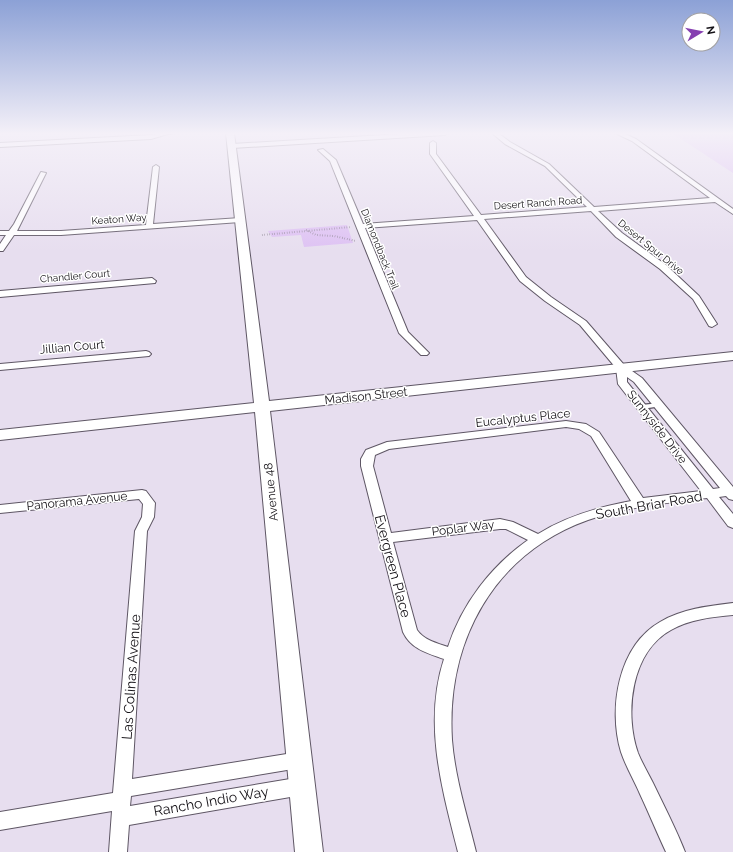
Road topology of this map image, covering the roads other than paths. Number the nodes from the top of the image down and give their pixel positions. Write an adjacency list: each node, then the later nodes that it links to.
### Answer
1 (43, 173): 16 (street)
2 (155, 173): 13 (street)
3 (235, 173): 12 (main road, Avenue 48)
4 (337, 173): 14 (street, Diamondback Trail)
5 (446, 173): 11 (street)
6 (555, 173): 9 (street, Desert Spur Drive)
7 (679, 173): 8 (street)
8 (717, 200): 9 (street, Desert Ranch Road); 10 (street)
9 (592, 209): 11 (street, Desert Ranch Road); 20 (street, Desert Spur Drive)
10 (733, 212)
11 (478, 218): 14 (street, Desert Ranch Road); 25 (street)
12 (240, 220): 13 (street, Keaton Way); 28 (main road, Avenue 48)
13 (149, 227): 16 (street, Keaton Way)
14 (356, 227): 21 (street, Diamondback Trail)
15 (0, 233): 16 (street, Keaton Way)
16 (11, 234): 17 (street)
17 (0, 249)
18 (152, 281): 19 (street, Chandler Court)
19 (0, 294)
20 (712, 324)
21 (424, 353)
22 (146, 354): 24 (street, Jillian Court)
23 (733, 356): 25 (main road, Madison Street)
24 (0, 367)
25 (621, 368): 26 (street, Sunnyside Drive); 27 (street, Sunnyside Drive); 28 (main road, Madison Street)
26 (659, 405): 27 (lane); 31 (street, Sunnyside Drive)
27 (642, 407): 32 (street, Sunnyside Drive)
28 (262, 408): 29 (main road, Madison Street); 41 (main road, Avenue 48)
29 (0, 435)
30 (370, 453): 34 (street, Eucalyptus Place); 37 (street, Evergreen Place)
31 (732, 493): 32 (street, South Briar Road)
32 (710, 494): 34 (street, South Briar Road); 36 (street, Sunnyside Drive)
33 (149, 503): 35 (street, Panorama Avenue); 43 (street, Las Colinas Avenue)
34 (640, 504): 38 (street, South Briar Road)
35 (0, 509)
36 (733, 523)
37 (386, 538): 38 (street, Poplar Way); 40 (street, Evergreen Place)
38 (538, 539): 40 (street, South Briar Road)
39 (733, 609): 48 (street)
40 (452, 655): 47 (street, South Briar Road)
41 (299, 760): 42 (main road, Avenue 48); 43 (street, Rancho Indio Way)
42 (302, 786): 43 (street, Rancho Indio Way); 46 (main road, Avenue 48)
43 (122, 802): 44 (street); 45 (street, Las Colinas Avenue)
44 (0, 821)
45 (118, 852)
46 (309, 852)
47 (467, 852)
48 (676, 852)

